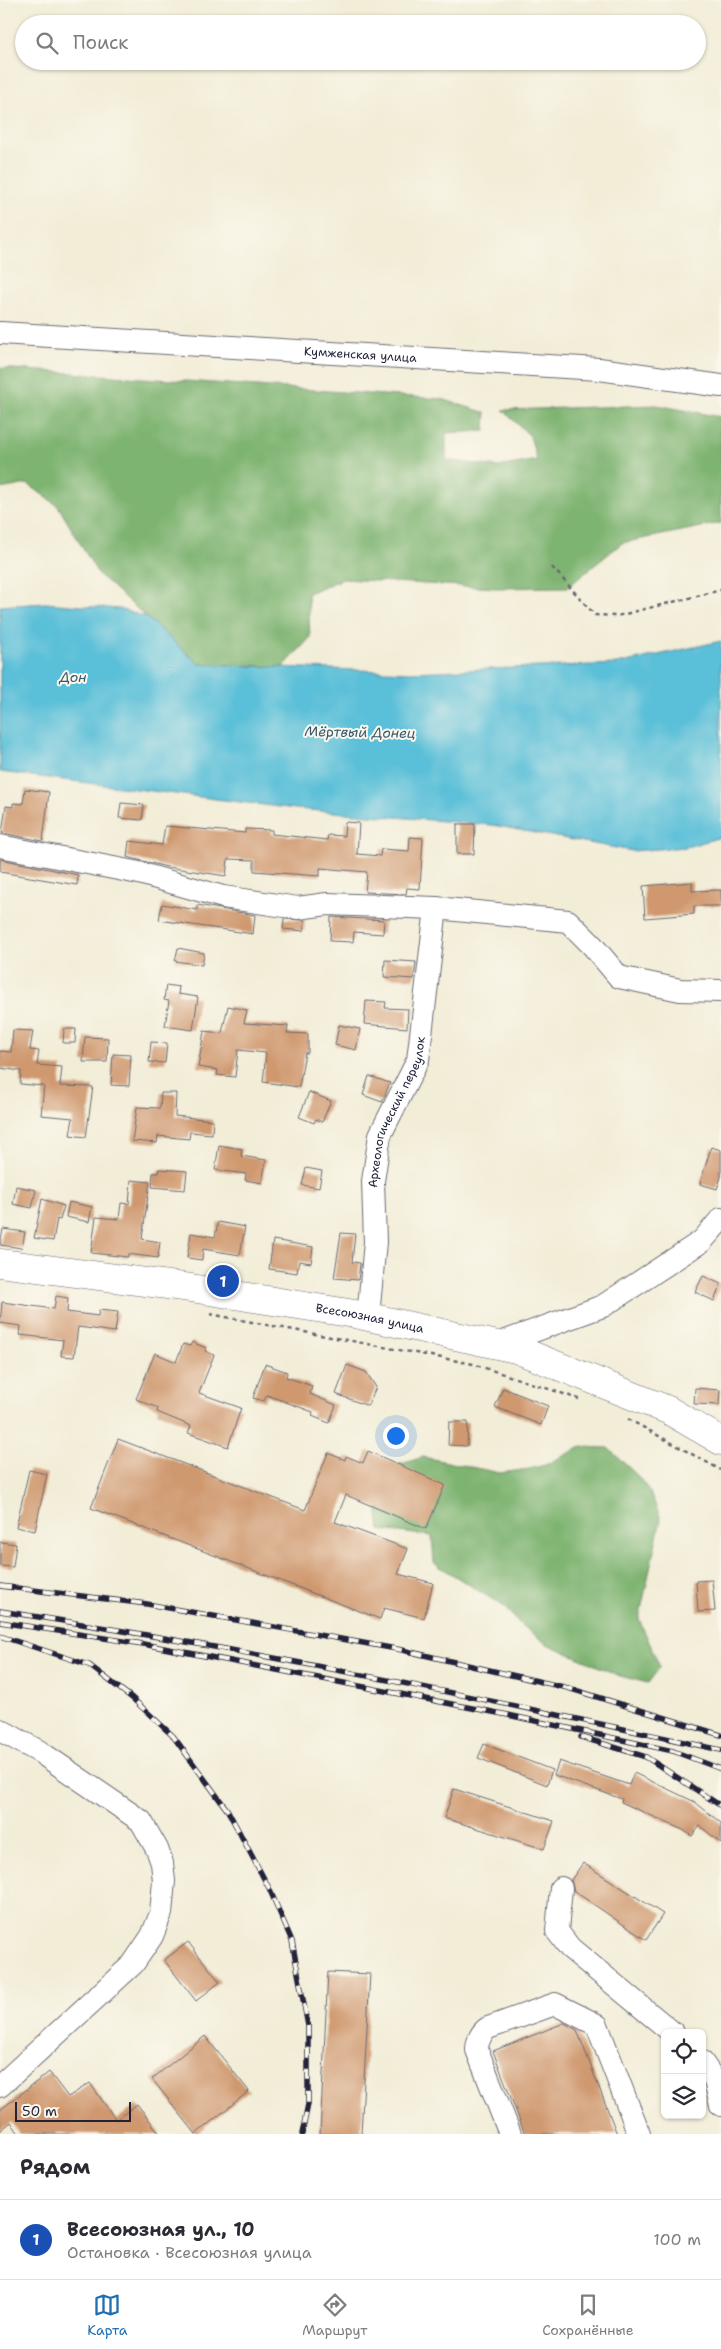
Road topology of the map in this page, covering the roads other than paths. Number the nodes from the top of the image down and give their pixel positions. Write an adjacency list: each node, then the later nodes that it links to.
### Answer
1 (0, 333): 2 (street, Кумженская улица)
2 (721, 386)
3 (0, 846): 4 (street)
4 (436, 908): 5 (street); 8 (street, Археологический переулок)
5 (721, 991)
6 (721, 1219): 9 (street)
7 (0, 1263): 8 (highway, Всесоюзная улица)
8 (368, 1317): 9 (highway, Всесоюзная улица)
9 (495, 1345): 10 (highway, Всесоюзная улица)
10 (721, 1441)
11 (0, 1730): 15 (street)
12 (560, 1888): 13 (street)
13 (668, 2029)
14 (706, 2068): 16 (street)
15 (0, 2086)
16 (721, 2105)
17 (510, 2134): 18 (street)
18 (640, 2134)

